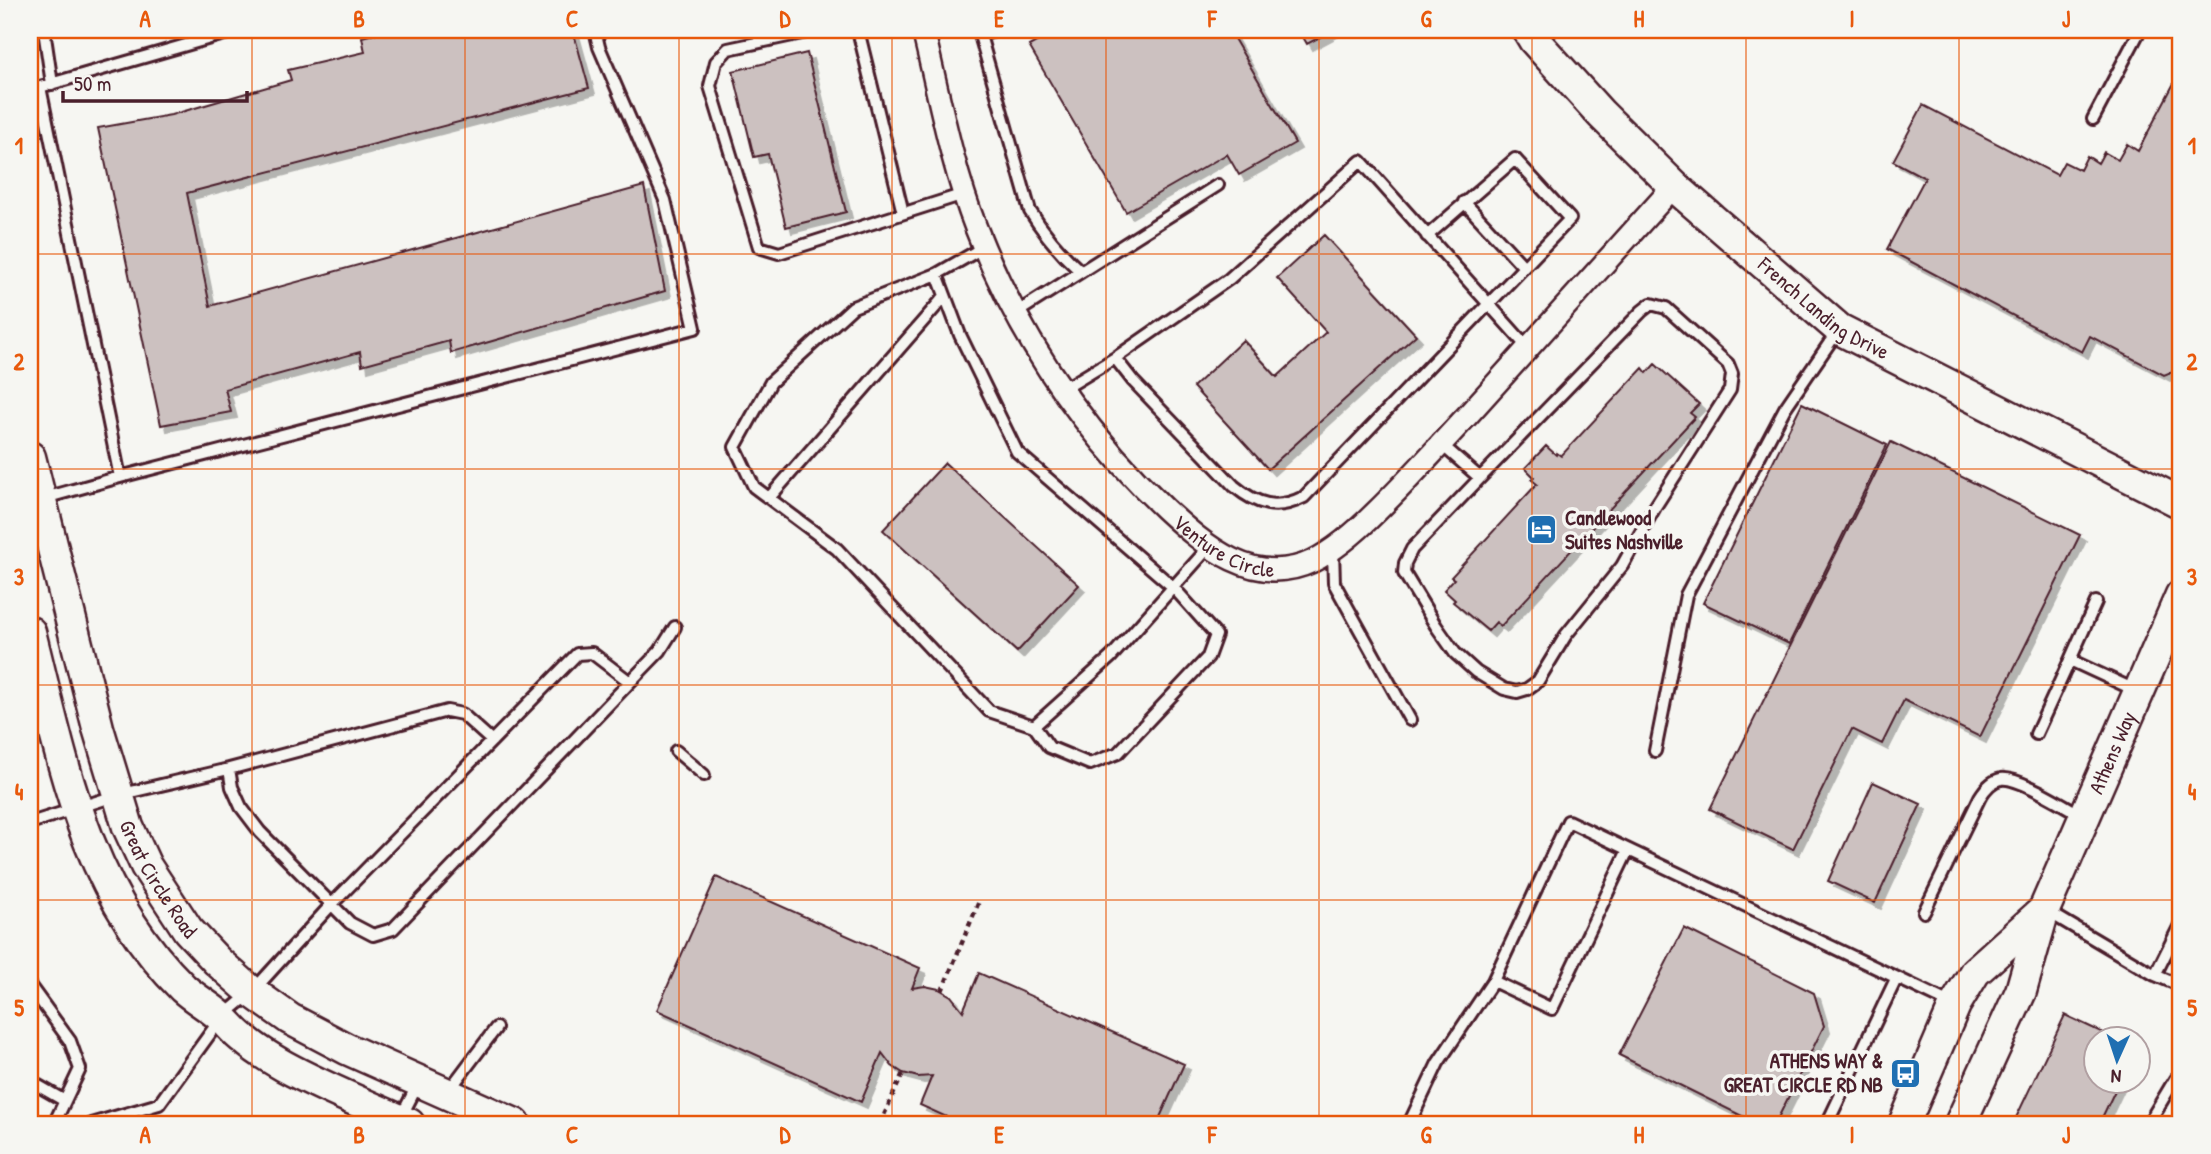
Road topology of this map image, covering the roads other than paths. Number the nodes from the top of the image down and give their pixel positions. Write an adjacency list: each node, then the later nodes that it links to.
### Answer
1 (44, 30): 10 (lane)
2 (238, 30): 10 (lane)
3 (595, 30): 31 (lane)
4 (816, 30): 16 (lane)
5 (858, 30): 16 (lane)
6 (923, 30): 14 (street, Venture Circle)
7 (998, 30): 20 (lane)
8 (1528, 30): 13 (street, French Landing Drive)
9 (2140, 30): 11 (lane)
10 (41, 86): 31 (lane)
11 (2093, 119)
12 (1218, 185): 20 (lane)
13 (1674, 186): 25 (street, French Landing Drive); 26 (street, Venture Circle)
14 (964, 194): 16 (lane); 18 (street, Venture Circle)
15 (1464, 202): 17 (lane); 19 (lane); 19 (lane)
16 (903, 213)
17 (1427, 236): 23 (lane); 27 (lane)
18 (984, 247): 21 (lane); 24 (street, Venture Circle)
19 (1524, 267): 23 (lane)
20 (1081, 272): 24 (lane)
21 (937, 274): 22 (lane); 33 (lane)
22 (945, 296): 33 (lane); 38 (lane)
23 (1488, 304): 26 (lane); 27 (lane)
24 (1016, 313): 28 (street, Venture Circle)
25 (1839, 329): 35 (street, French Landing Drive); 51 (lane)
26 (1528, 348): 29 (street, Venture Circle)
27 (1115, 358): 28 (lane)
28 (1062, 390): 36 (street, Venture Circle)
29 (1441, 444): 32 (lane); 37 (street, Venture Circle)
30 (30, 457): 34 (street, Great Circle Road)
31 (120, 477): 34 (lane)
32 (1480, 478): 32 (lane)
33 (769, 498): 47 (lane)
34 (40, 499): 54 (street, Great Circle Road)
35 (2181, 503)
36 (1209, 547): 37 (street, Venture Circle); 38 (lane)
37 (1332, 550): 46 (lane)
38 (1173, 587): 47 (lane); 47 (lane)
39 (2181, 595): 45 (street, Athens Way)
40 (2096, 602): 43 (lane)
41 (675, 627): 44 (lane)
42 (30, 632): 55 (street)
43 (2070, 660): 45 (lane); 48 (lane)
44 (630, 682): 49 (lane); 59 (lane)
45 (2139, 692): 56 (street, Athens Way)
46 (1410, 720)
47 (1034, 726)
48 (2036, 734)
49 (492, 741): 52 (lane); 59 (lane)
50 (676, 751): 53 (lane)
51 (1654, 751)
52 (229, 769): 54 (lane); 59 (lane)
53 (705, 775)
54 (118, 795): 55 (lane); 68 (street, Great Circle Road)
55 (75, 808): 57 (lane); 70 (street)
56 (2083, 816): 60 (street, Athens Way); 61 (lane)
57 (30, 823)
58 (1628, 850): 64 (lane); 65 (lane); 65 (lane)
59 (332, 904): 68 (lane)
60 (2044, 910): 63 (lane); 69 (street, Athens Way); 84 (street, Athens Way)
61 (1924, 912)
62 (2181, 923): 63 (lane)
63 (2155, 975): 67 (lane)
64 (1896, 979): 69 (lane); 82 (lane)
65 (1493, 981): 81 (lane)
66 (30, 986): 76 (lane)
67 (2181, 986)
68 (252, 992): 70 (lane); 73 (street, Great Circle Road)
69 (1955, 1005): 83 (street, Athens Way)
70 (222, 1017): 77 (street); 79 (lane)
71 (496, 1028): 75 (lane)
72 (30, 1081): 76 (lane)
73 (419, 1081): 75 (street, Great Circle Road); 77 (lane)
74 (2181, 1083): 85 (lane)
75 (446, 1094): 80 (street, Great Circle Road)
76 (65, 1101): 78 (lane)
77 (402, 1123)
78 (54, 1124)
79 (91, 1124)
80 (515, 1124)
81 (1409, 1124)
82 (1827, 1124)
83 (1904, 1124)
84 (1960, 1124)
85 (2148, 1124)

